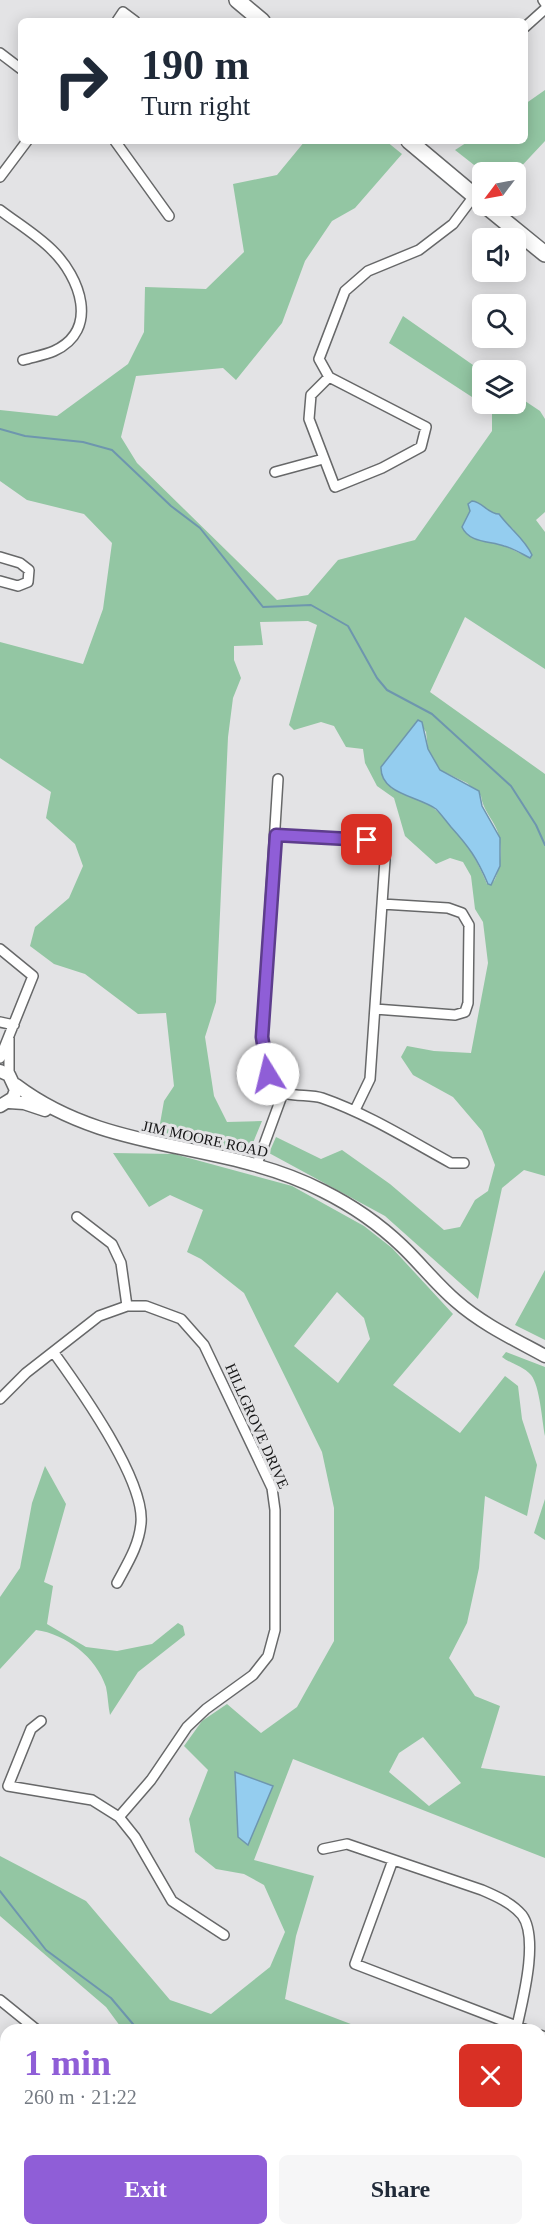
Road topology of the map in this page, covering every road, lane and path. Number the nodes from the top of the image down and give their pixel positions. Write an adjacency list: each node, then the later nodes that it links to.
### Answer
1 (237, 0): 5 (main road)
2 (545, 9): 6 (street)
3 (119, 18): 4 (street)
4 (131, 18)
5 (258, 18)
6 (528, 24)
7 (0, 53): 8 (street)
8 (18, 67)
9 (25, 144): 12 (street)
10 (117, 144): 16 (street)
11 (413, 144): 13 (main road)
12 (0, 177)
13 (472, 194)
14 (472, 208): 20 (street)
15 (0, 210): 19 (street)
16 (169, 216)
17 (499, 216): 18 (main road)
18 (545, 254)
19 (23, 360)
20 (329, 377): 21 (street); 21 (street)
21 (323, 459): 22 (street)
22 (275, 472)
23 (0, 557): 24 (street)
24 (0, 581)
25 (279, 779): 26 (street)
26 (276, 835): 27 (street); 35 (street)
27 (382, 904): 29 (street); 29 (street)
28 (0, 949): 31 (street)
29 (375, 1009): 37 (street)
30 (0, 1022): 31 (street)
31 (14, 1025): 32 (street)
32 (9, 1038): 33 (street); 34 (street)
33 (0, 1058)
34 (8, 1077): 36 (street); 38 (street, JIM MOORE ROAD)
35 (284, 1093): 37 (street); 39 (street)
36 (3, 1106): 38 (street, JIM MOORE ROAD)
37 (355, 1110): 40 (street)
38 (55, 1111): 39 (street, JIM MOORE ROAD)
39 (257, 1164): 44 (street, JIM MOORE ROAD)
40 (464, 1164)
41 (78, 1217): 42 (street)
42 (127, 1306): 43 (street, HILLGROVE DRIVE); 48 (street, HILLGROVE DRIVE)
43 (54, 1353): 45 (street, HILLGROVE DRIVE); 46 (street)
44 (545, 1356)
45 (0, 1399)
46 (117, 1583)
47 (41, 1721): 48 (street)
48 (119, 1817): 51 (street)
49 (323, 1849): 50 (street)
50 (393, 1860): 54 (street); 55 (street)
51 (224, 1935)
52 (0, 2000): 53 (street)
53 (30, 2024)
54 (514, 2024)
55 (517, 2024)

